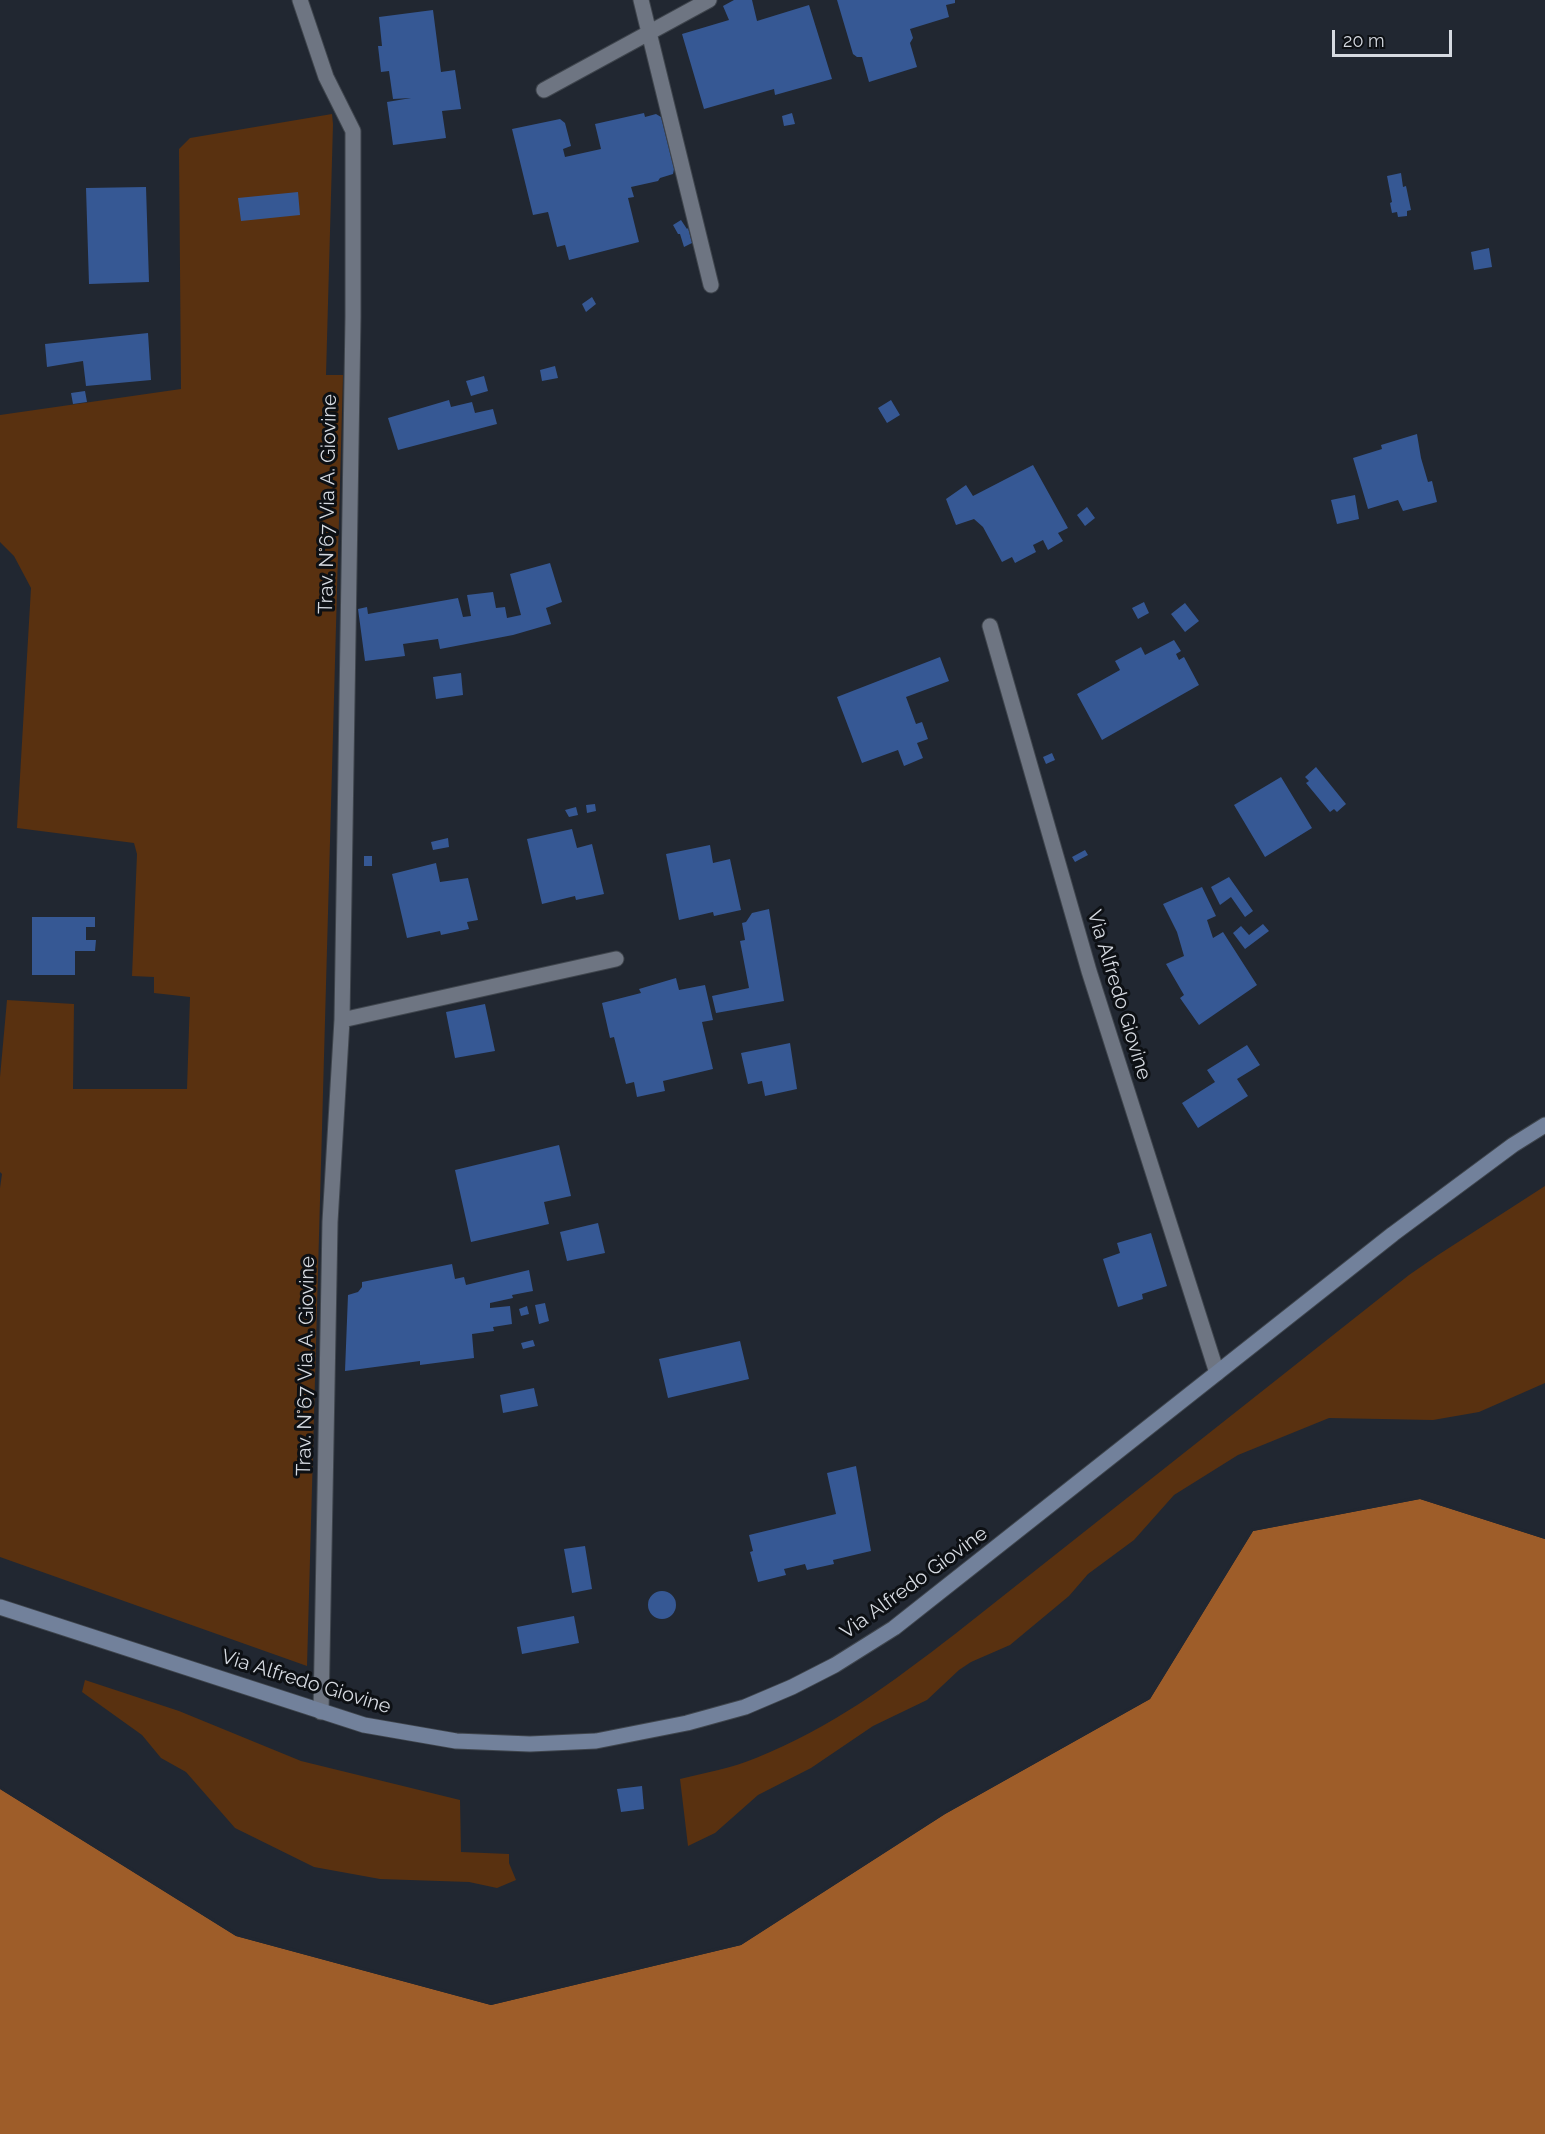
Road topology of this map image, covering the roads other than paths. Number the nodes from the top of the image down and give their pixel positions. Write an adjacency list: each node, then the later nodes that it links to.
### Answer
1 (300, 0): 9 (street, Trav. N°67 Via A. Giovine)
2 (641, 0): 4 (street)
3 (709, 0): 4 (street)
4 (649, 33): 5 (street); 6 (street)
5 (544, 90)
6 (711, 285)
7 (990, 626): 11 (street, Via Alfredo Giovine)
8 (616, 959): 9 (street)
9 (342, 1020): 13 (street, Trav. N°67 Via A. Giovine)
10 (1545, 1125): 11 (main road, Via Alfredo Giovine)
11 (1217, 1373): 13 (main road, Via Alfredo Giovine)
12 (0, 1607): 13 (main road, Via Alfredo Giovine)
13 (321, 1712)

